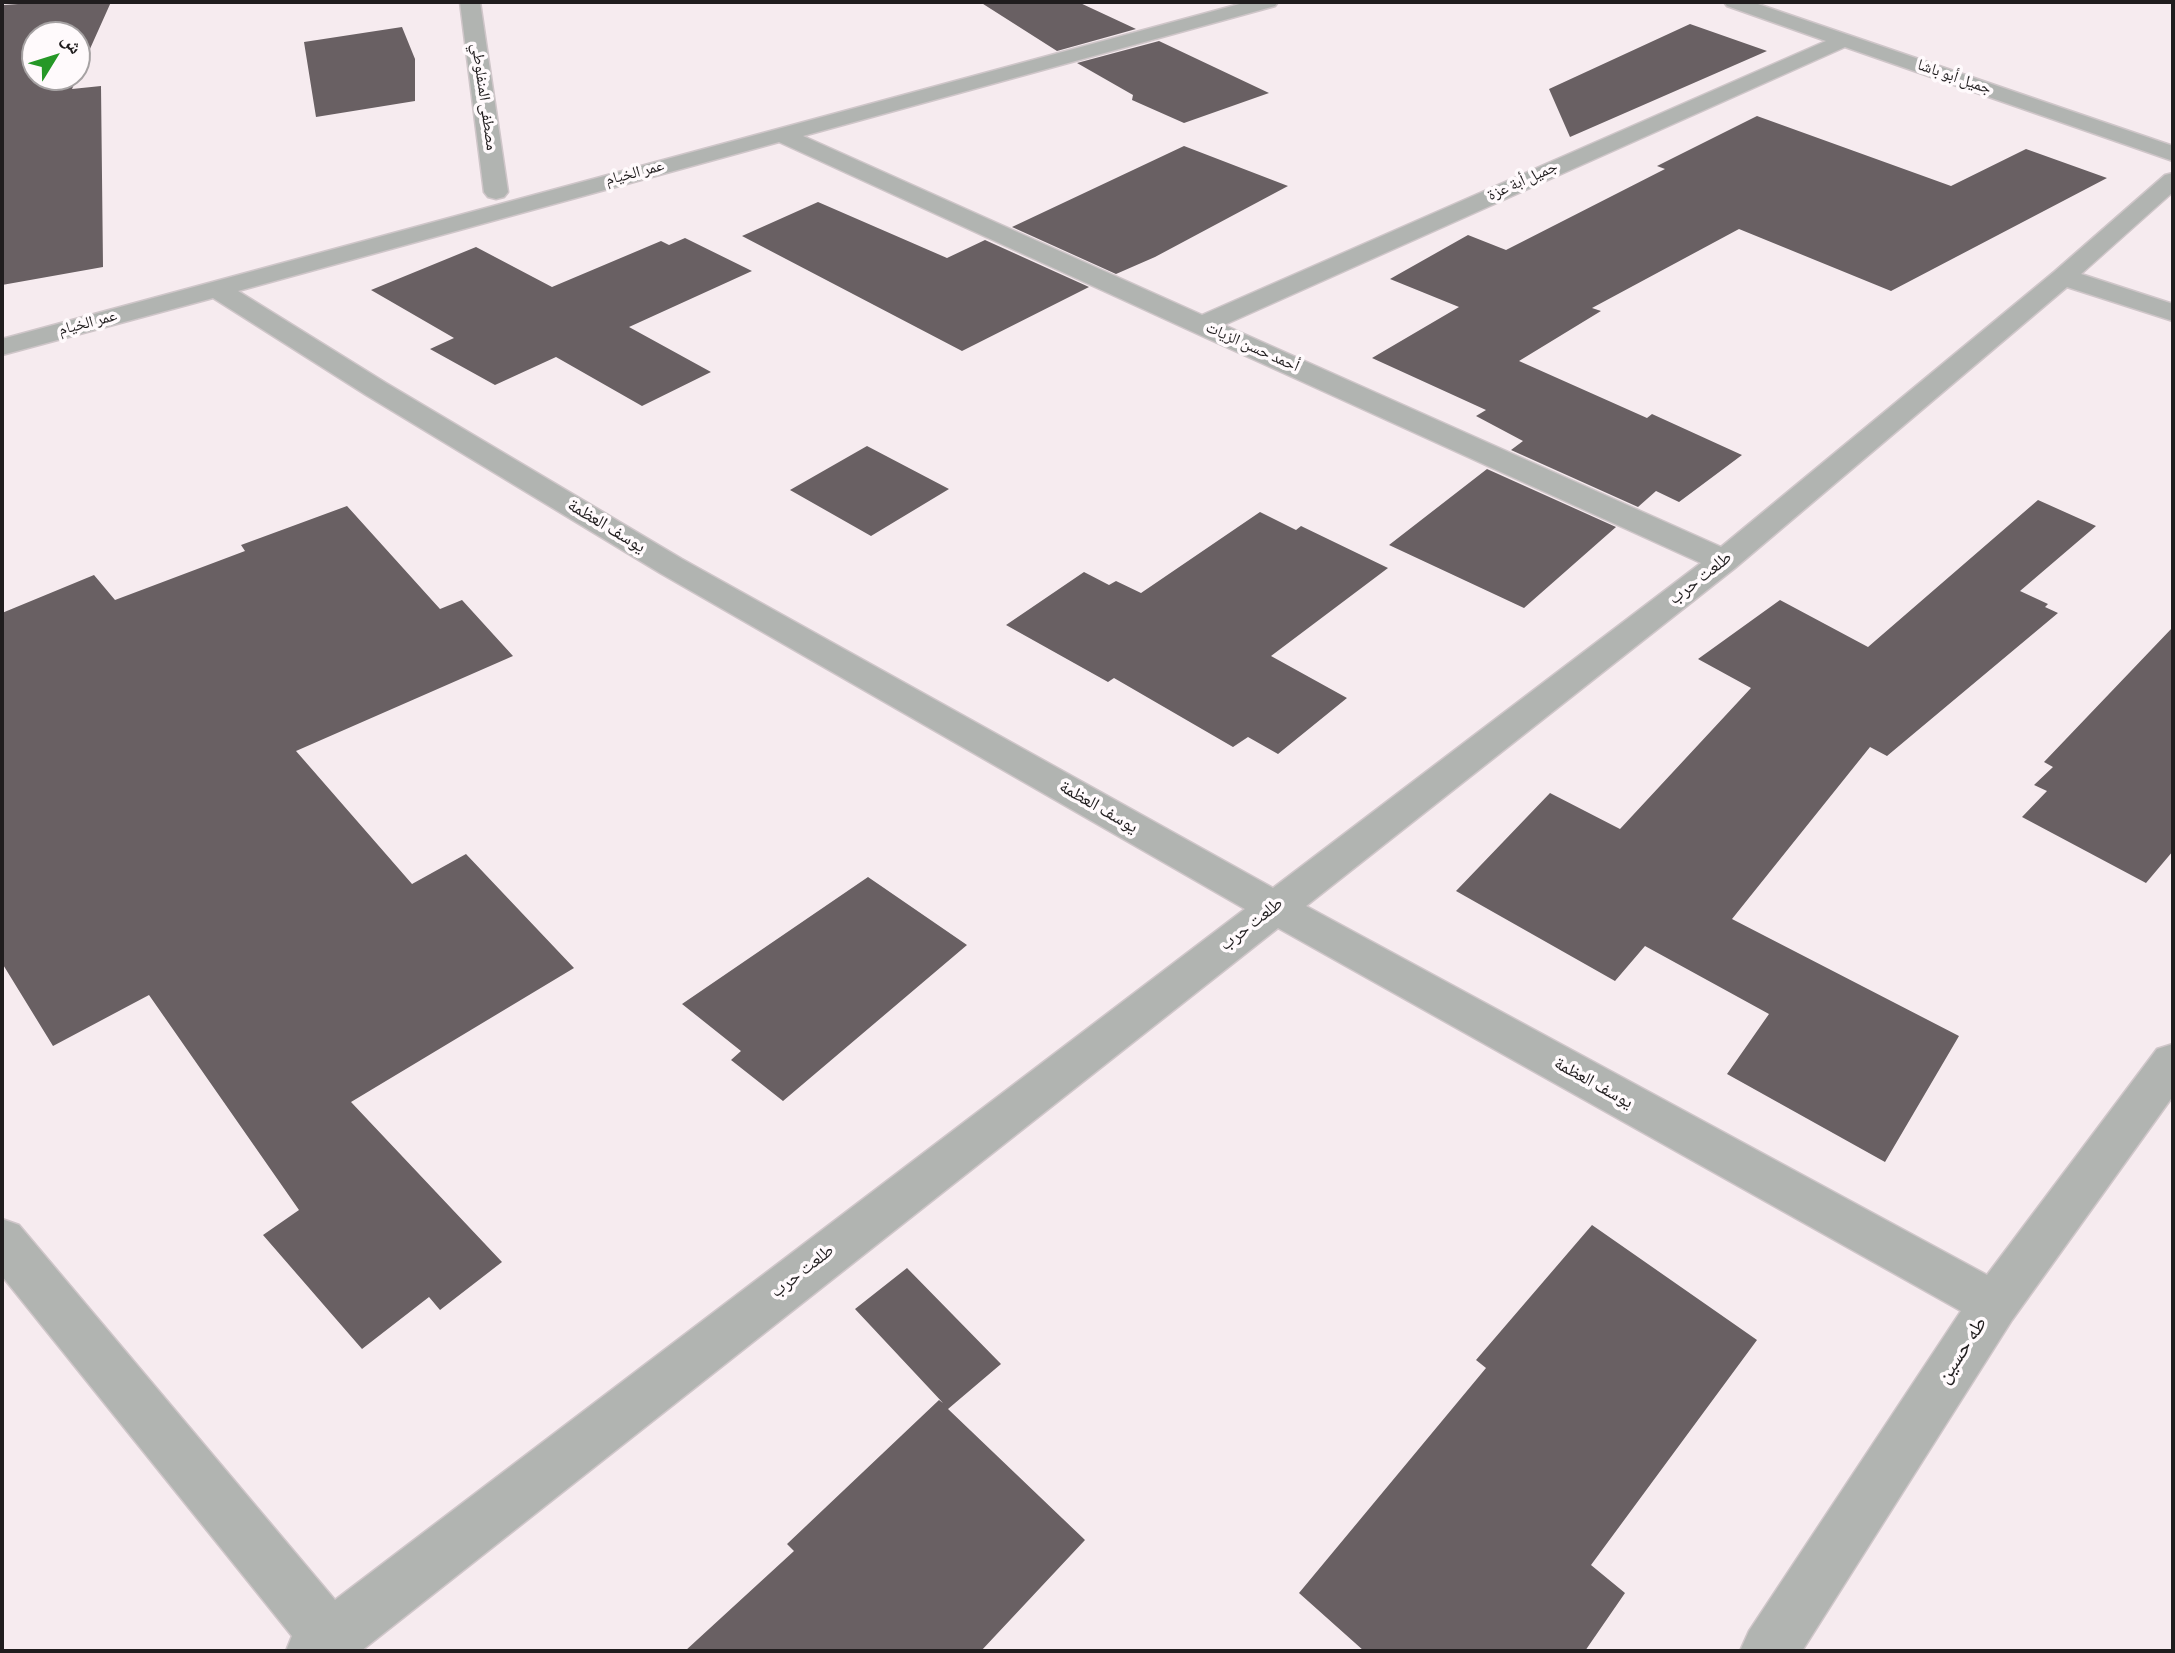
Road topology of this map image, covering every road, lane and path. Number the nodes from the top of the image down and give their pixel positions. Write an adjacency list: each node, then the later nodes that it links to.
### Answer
1 (470, 2): 10 (street, مصطفى المنفلوطي)
2 (1212, 2): 5 (street, عمر الخيام)
3 (1268, 2): 5 (street, عمر الخيام)
4 (1734, 2): 6 (street, جميل أبو باشا)
5 (1181, 13): 7 (street, عمر الخيام); 10 (street, عمر الخيام)
6 (1845, 40): 8 (street, جميل أبو باشا); 14 (street, جميل أبة عزة)
7 (780, 134): 12 (street, عمر الخيام); 14 (street, أحمد حسن الزيات)
8 (2173, 154)
9 (2173, 180): 11 (street, طلعت حرب)
10 (496, 192): 15 (street, عمر الخيام)
11 (2063, 276): 13 (street); 17 (street, طلعت حرب)
12 (216, 288): 16 (street, عمر الخيام); 18 (street, يوسف العظمة)
13 (2173, 313)
14 (1201, 325): 17 (street, أحمد حسن الزيات)
15 (2, 326)
16 (2, 347)
17 (1724, 561): 18 (street, طلعت حرب)
18 (1274, 907): 21 (street, يوسف العظمة); 22 (street, طلعت حرب)
19 (2173, 1062): 21 (street, طه حسين)
20 (2, 1240): 22 (street)
21 (1994, 1304): 23 (street, طه حسين)
22 (323, 1645)
23 (1769, 1651)

